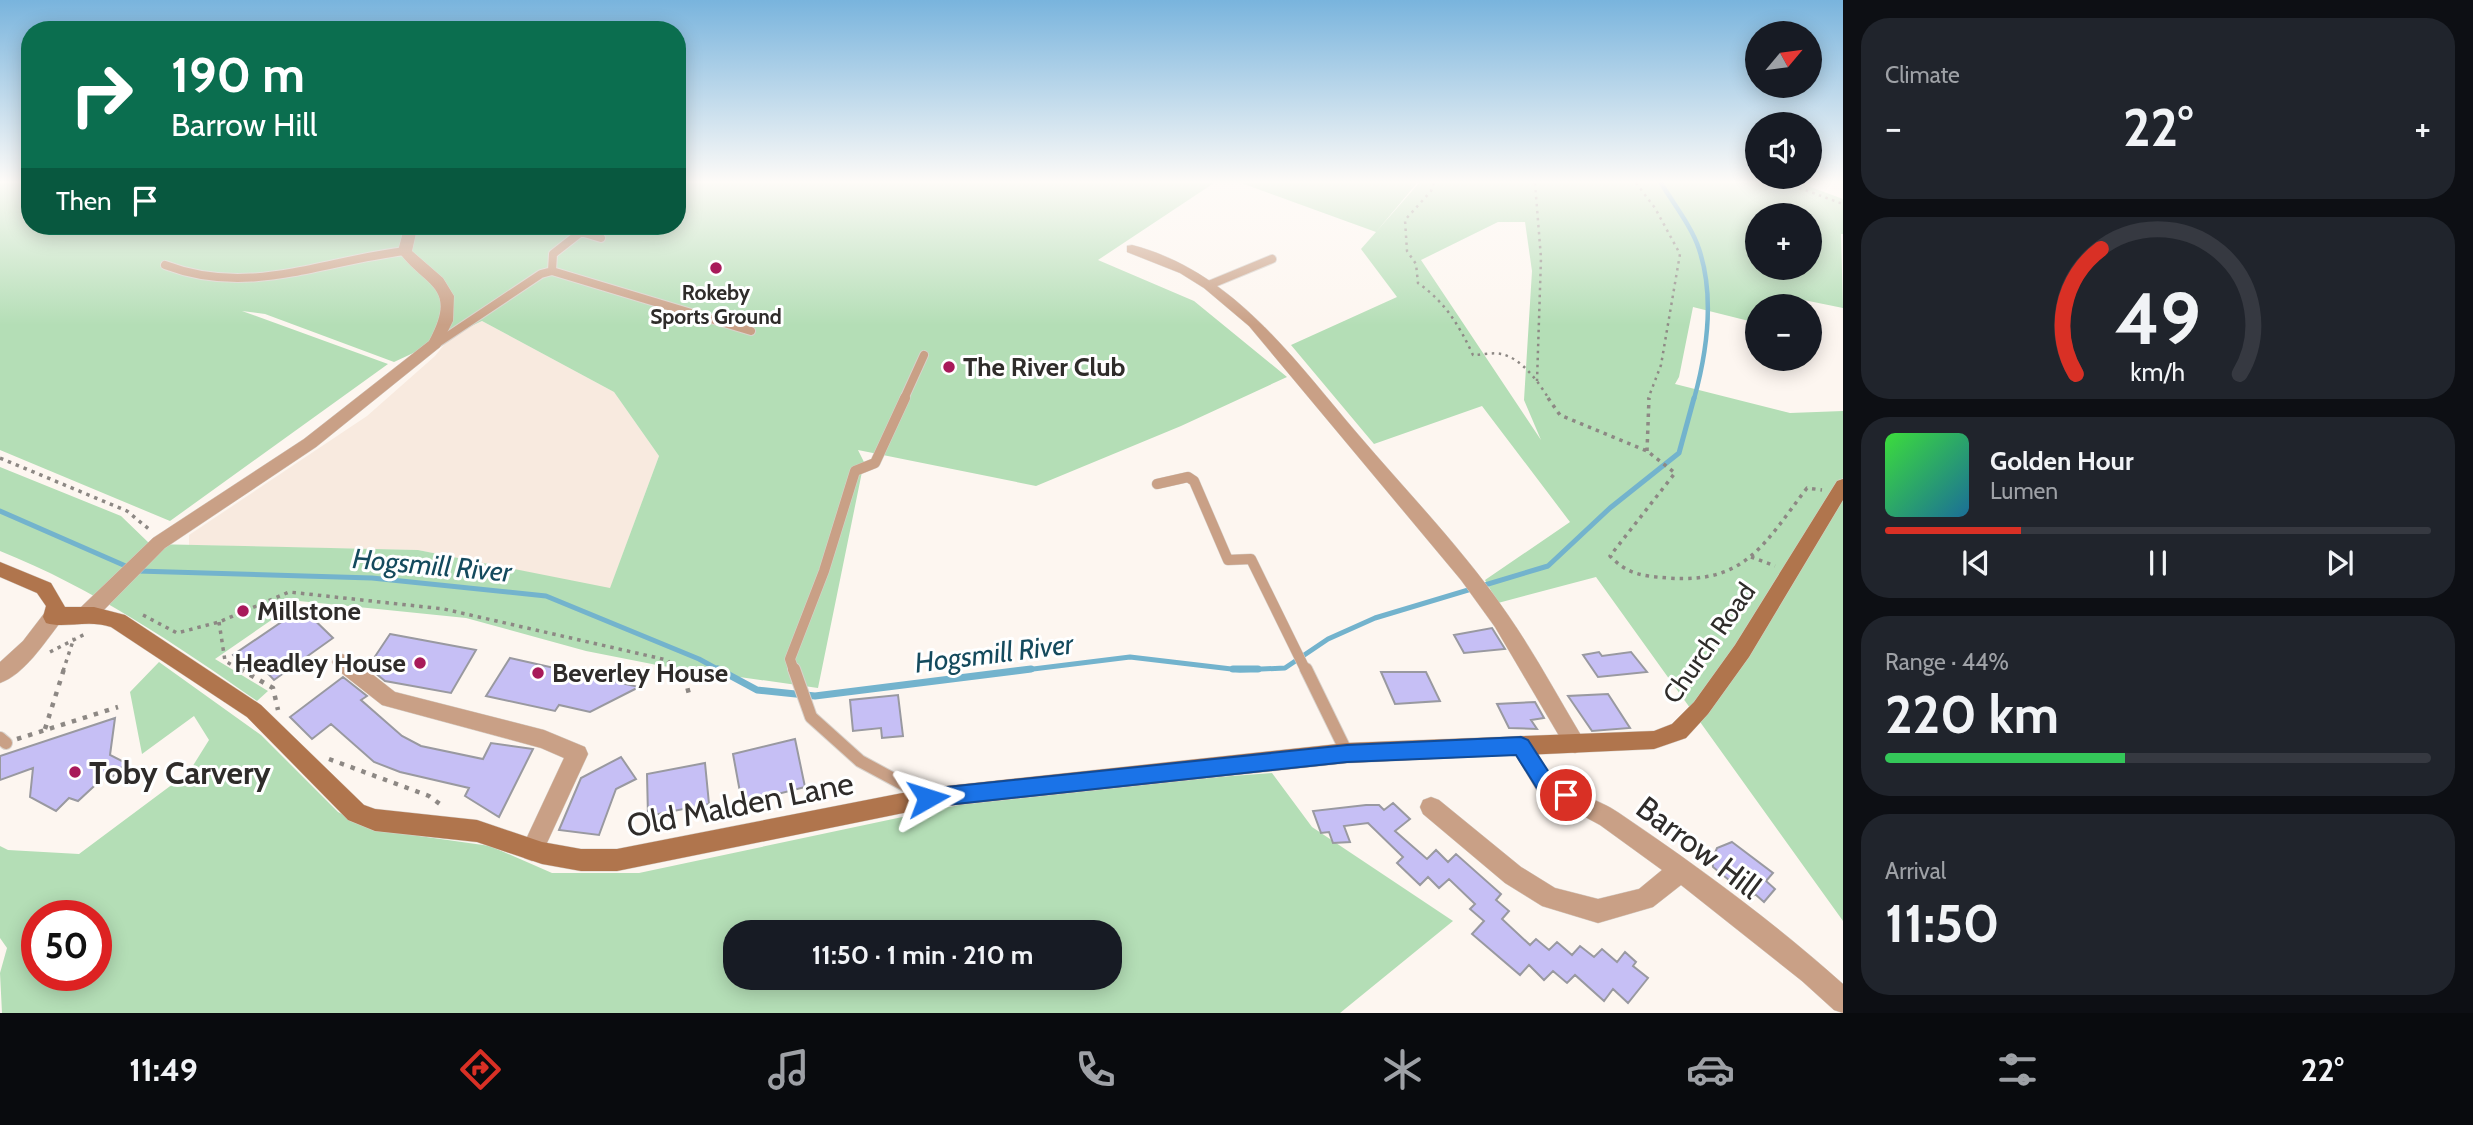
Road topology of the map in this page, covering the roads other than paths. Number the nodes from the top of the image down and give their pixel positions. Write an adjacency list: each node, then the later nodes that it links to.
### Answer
1 (409, 235): 6 (street)
2 (577, 235): 9 (lane)
3 (593, 235): 4 (lane)
4 (601, 237)
5 (1132, 249): 10 (street)
6 (405, 251): 8 (lane); 12 (street)
7 (1272, 259): 10 (lane)
8 (165, 265)
9 (552, 271): 11 (lane); 12 (lane)
10 (1209, 285): 21 (street)
11 (751, 331)
12 (435, 344): 17 (street)
13 (924, 355): 24 (lane)
14 (1157, 484): 23 (lane)
15 (1840, 489): 21 (main road, Church Road)
16 (0, 569): 18 (main road)
17 (86, 615): 18 (main road, Old Malden Lane); 26 (main road, Old Malden Lane)
18 (53, 617): 20 (street)
19 (342, 662): 26 (street)
20 (0, 674)
21 (1575, 744): 22 (main road, Church Road)
22 (1521, 746): 23 (main road, Old Malden Lane); 27 (street, Barrow Hill)
23 (1347, 753): 24 (main road, Old Malden Lane)
24 (928, 798): 26 (main road, Old Malden Lane)
25 (1431, 807): 27 (street)
26 (533, 850)
27 (1681, 870): 28 (street, Barrow Hill)
28 (1843, 1001)

